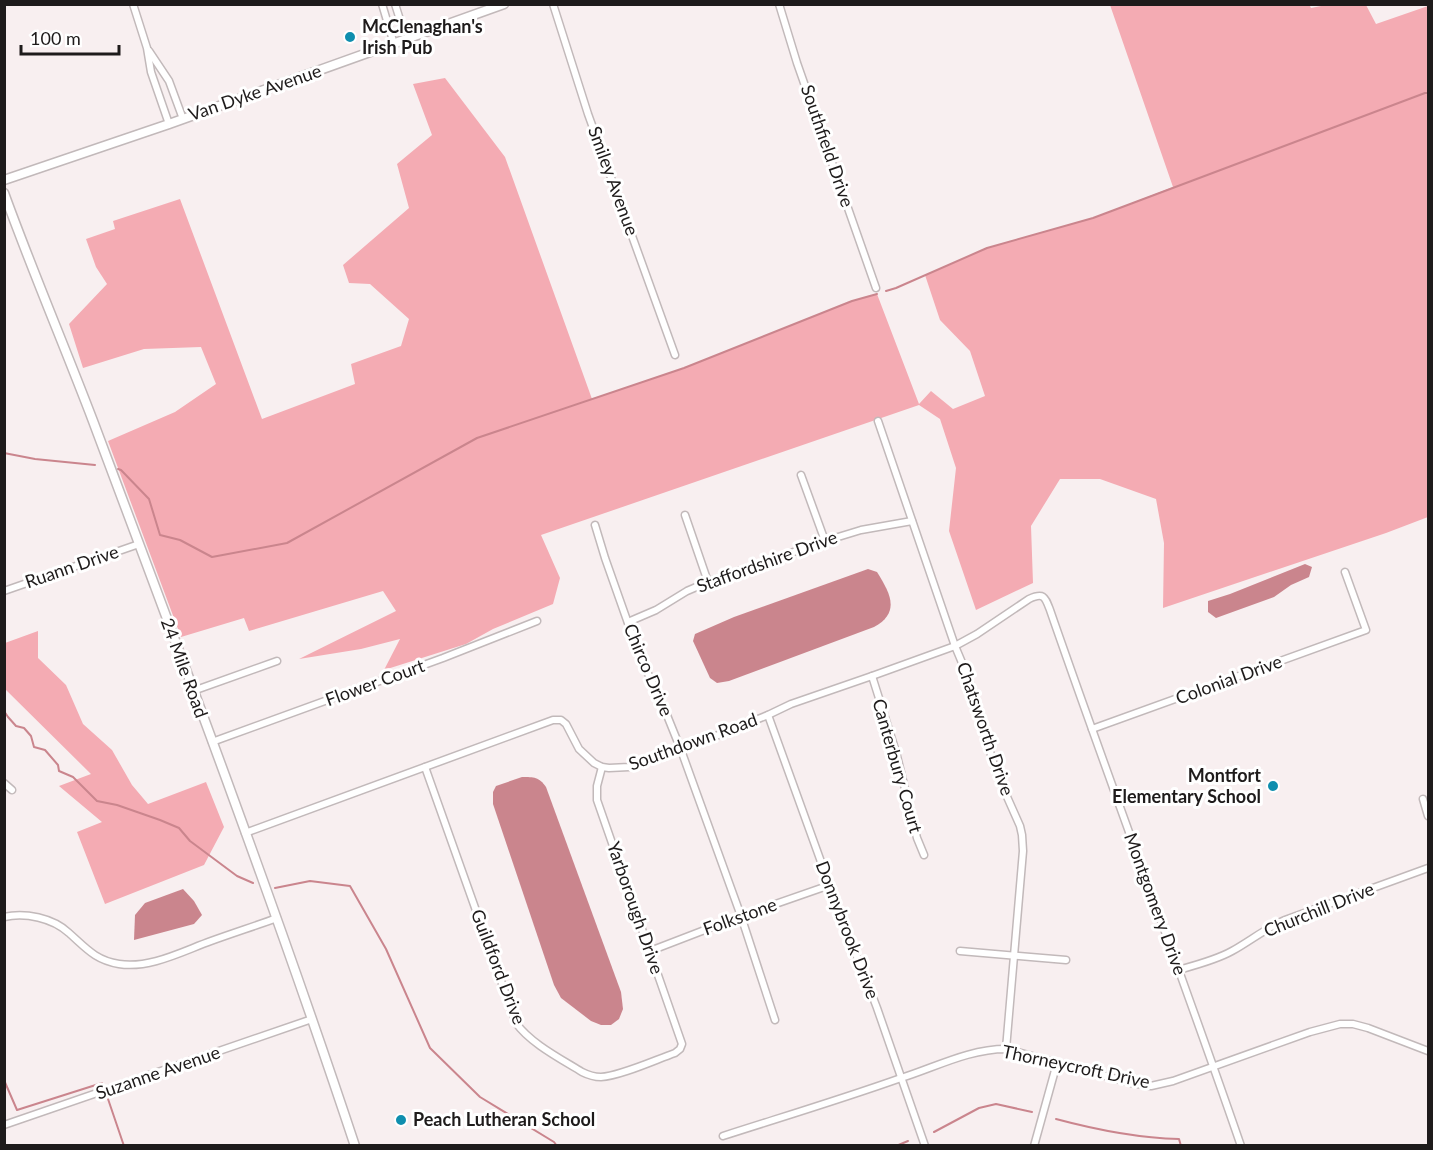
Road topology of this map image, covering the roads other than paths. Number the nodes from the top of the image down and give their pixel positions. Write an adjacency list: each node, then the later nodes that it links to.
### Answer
1 (133, 4): 9 (street)
2 (382, 4): 8 (street)
3 (395, 4): 7 (street)
4 (504, 4): 7 (street, Van Dyke Avenue)
5 (553, 4): 15 (street, Smiley Avenue)
6 (779, 4): 14 (street, Southfield Drive)
7 (410, 38): 8 (street, Van Dyke Avenue)
8 (394, 44): 10 (street, Van Dyke Avenue)
9 (147, 48): 10 (street); 11 (street)
10 (183, 119): 11 (street, Van Dyke Avenue)
11 (169, 124): 12 (street, Van Dyke Avenue)
12 (4, 180)
13 (4, 193): 22 (street, 24 Mile Road)
14 (876, 288)
15 (675, 356)
16 (878, 421): 19 (street, Chatsworth Drive)
17 (801, 475): 21 (street)
18 (685, 514): 24 (street)
19 (912, 521): 21 (street, Staffordshire Drive); 29 (street, Chatsworth Drive)
20 (595, 525): 28 (street, Chirco Drive)
21 (825, 541): 24 (street, Staffordshire Drive)
22 (139, 544): 25 (street, Ruann Drive); 32 (street, 24 Mile Road)
23 (1345, 572): 34 (street, Colonial Drive)
24 (708, 582): 28 (street, Staffordshire Drive)
25 (4, 591)
26 (1042, 596): 29 (street, Southdown Road); 34 (street, Montgomery Drive)
27 (537, 621): 35 (street, Flower Court)
28 (628, 622): 36 (street, Chirco Drive)
29 (955, 646): 31 (street, Southdown Road); 52 (street, Chatsworth Drive)
30 (277, 661): 32 (street)
31 (872, 676): 33 (street, Southdown Road); 44 (street, Canterbury Court)
32 (193, 691): 35 (street, 24 Mile Road)
33 (768, 715): 36 (street, Southdown Road); 46 (street, Donnybrook Drive)
34 (1092, 729): 54 (street, Montgomery Drive)
35 (212, 742): 43 (street, 24 Mile Road)
36 (681, 750): 38 (street, Southdown Road); 47 (street, Chirco Drive)
37 (425, 767): 38 (street, Southdown Road); 43 (street, Southdown Road); 57 (street, Guildford Drive)
38 (602, 767): 50 (street, Yarborough Drive)
39 (4, 783): 40 (street)
40 (12, 790)
41 (1423, 799): 42 (street)
42 (1428, 816)
43 (246, 833): 49 (street, 24 Mile Road)
44 (924, 855)
45 (1428, 868): 54 (street, Churchill Drive)
46 (830, 885): 47 (street, Folkstone); 62 (street, Donnybrook Drive)
47 (741, 916): 50 (street, Folkstone); 56 (street, Chirco Drive)
48 (4, 917): 49 (street)
49 (276, 918): 55 (street, 24 Mile Road)
50 (650, 951): 57 (street, Yarborough Drive)
51 (960, 951): 52 (street)
52 (1015, 956): 53 (street); 58 (street, Chatsworth Drive)
53 (1066, 960)
54 (1178, 970): 61 (street, Montgomery Drive)
55 (312, 1019): 63 (street, Suzanne Avenue); 65 (street, 24 Mile Road)
56 (775, 1020)
57 (681, 1047)
58 (1006, 1048): 60 (street, Thorneycroft Drive); 62 (street, Thorneycroft Drive)
59 (1428, 1051): 61 (street, Thorneycroft Drive)
60 (1058, 1064): 61 (street, Thorneycroft Drive); 67 (street)
61 (1214, 1067): 68 (street, Montgomery Drive)
62 (902, 1078): 64 (street, Thorneycroft Drive); 66 (street, Donnybrook Drive)
63 (4, 1125)
64 (723, 1136)
65 (354, 1146)
66 (925, 1146)
67 (1034, 1146)
68 (1241, 1146)

